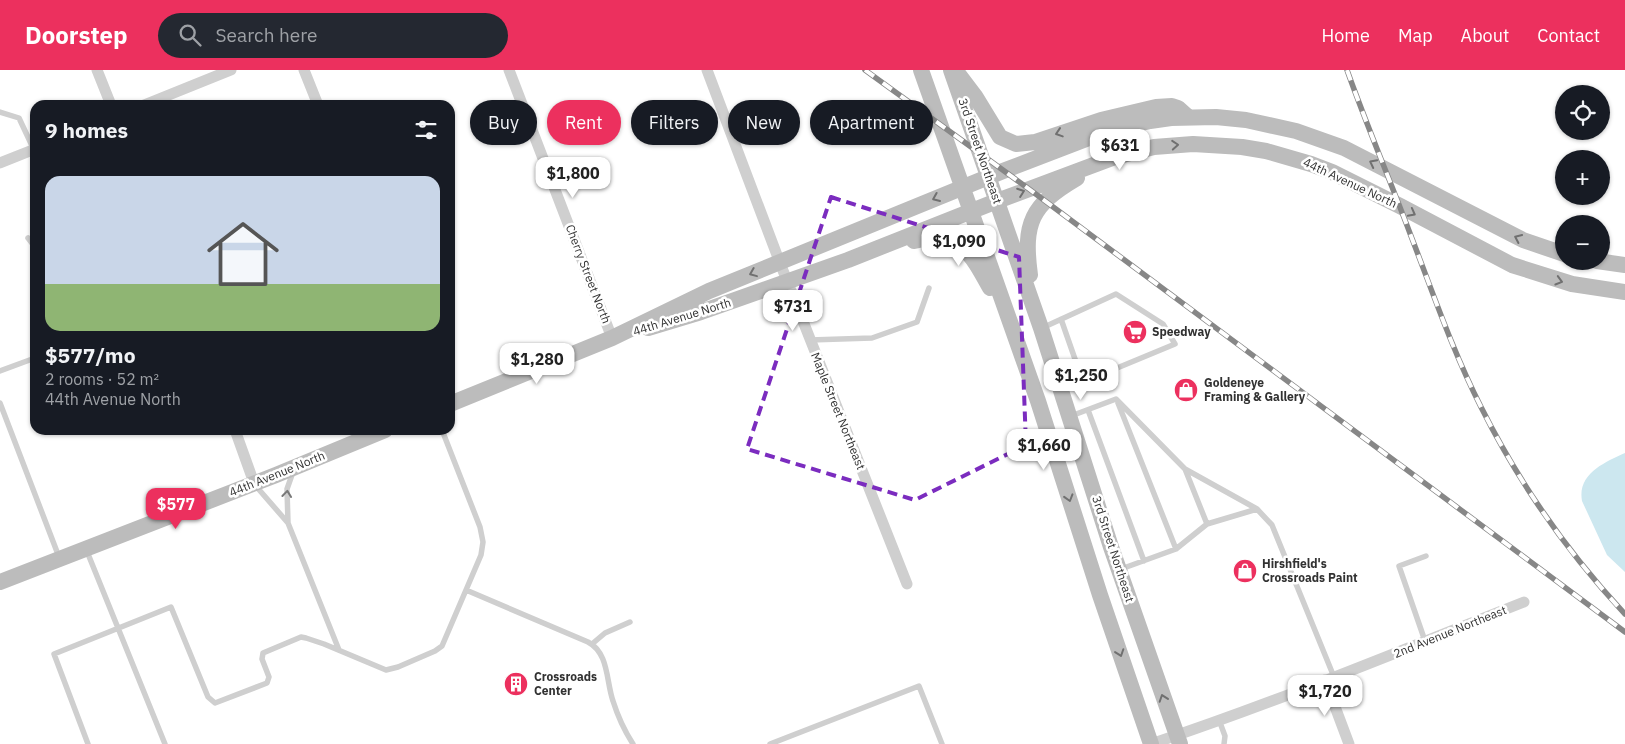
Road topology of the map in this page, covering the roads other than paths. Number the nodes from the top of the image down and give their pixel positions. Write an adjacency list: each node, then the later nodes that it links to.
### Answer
1 (97, 70): 9 (street)
2 (232, 70): 10 (street)
3 (304, 70): 11 (street)
4 (508, 70): 34 (street, Cherry Street North)
5 (707, 70): 25 (street, Maple Street Northeast)
6 (920, 70): 19 (main road)
7 (951, 70): 18 (main road, 3rd Street Northeast)
8 (955, 70): 13 (main road, one-way to 8)
9 (109, 100)
10 (157, 100)
11 (316, 100)
12 (0, 112): 14 (lane)
13 (1188, 117): 18 (main road, 44th Avenue North); 24 (main road, 44th Avenue North, one-way to 13)
14 (30, 139)
15 (30, 151): 17 (street)
16 (1136, 151): 20 (main road, 44th Avenue North, one-way to 16); 31 (main road, 44th Avenue North, one-way to 31); 33 (main road)
17 (0, 163)
18 (988, 177): 19 (main road, 44th Avenue North); 20 (main road, 3rd Street Northeast)
19 (963, 187): 21 (main road); 25 (main road, 44th Avenue North, one-way to 25)
20 (997, 201): 21 (main road, 44th Avenue North); 33 (main road, 3rd Street Northeast)
21 (971, 211): 28 (main road, 44th Avenue North); 39 (main road)
22 (28, 238): 23 (lane)
23 (30, 241)
24 (1555, 251)
25 (780, 263): 29 (street, Maple Street Northeast); 34 (main road, 44th Avenue North, one-way to 34)
26 (1610, 263): 27 (main road)
27 (1625, 265)
28 (826, 268): 29 (main road, 44th Avenue North); 39 (main road)
29 (787, 282): 34 (main road, 44th Avenue North); 35 (street, Maple Street Northeast)
30 (929, 288): 35 (lane)
31 (1625, 292)
32 (1061, 319): 33 (lane); 38 (lane); 38 (lane)
33 (1041, 328): 40 (main road, 3rd Street Northeast)
34 (612, 338): 42 (main road, 44th Avenue North)
35 (810, 340): 62 (street, Maple Street Northeast)
36 (30, 360): 37 (lane)
37 (0, 372)
38 (1083, 382): 40 (lane)
39 (1032, 386): 78 (main road, one-way to 78)
40 (1062, 391): 45 (main road, 3rd Street Northeast)
41 (1116, 399): 44 (lane); 50 (lane); 56 (lane)
42 (455, 402)
43 (0, 403): 58 (lane)
44 (1088, 410): 45 (lane); 59 (lane)
45 (1070, 416): 60 (main road, 3rd Street Northeast)
46 (237, 435): 51 (street)
47 (373, 435): 49 (main road, 44th Avenue North)
48 (444, 435): 63 (lane)
49 (297, 466): 51 (main road, 44th Avenue North); 53 (lane, one-way to 49)
50 (1185, 469): 52 (lane); 54 (lane)
51 (254, 483): 53 (lane); 55 (main road, 44th Avenue North)
52 (1257, 509): 54 (lane); 70 (lane)
53 (288, 523): 69 (lane)
54 (1207, 524): 56 (lane)
55 (86, 548): 58 (main road, 44th Avenue North); 66 (lane)
56 (1176, 549): 59 (lane)
57 (1426, 556): 67 (lane)
58 (59, 558): 61 (main road, 44th Avenue North)
59 (1144, 561): 60 (lane)
60 (1119, 570): 72 (main road, 3rd Street Northeast, one-way to 60)
61 (0, 582)
62 (907, 584)
63 (466, 590): 68 (lane); 69 (lane)
64 (1524, 602): 67 (street, 2nd Avenue Northeast)
65 (630, 622): 68 (lane)
66 (117, 628): 69 (lane); 73 (lane); 74 (lane)
67 (1425, 641): 70 (street, 2nd Avenue Northeast)
68 (592, 644): 75 (lane)
69 (339, 650)
70 (1329, 679): 71 (street, 2nd Avenue Northeast); 80 (street)
71 (1219, 720): 72 (street, 2nd Avenue Northeast); 79 (lane)
72 (1178, 740): 78 (street, 2nd Avenue Northeast)
73 (88, 744)
74 (165, 744)
75 (633, 744)
76 (770, 744): 77 (lane)
77 (942, 744)
78 (1151, 744)
79 (1224, 744)
80 (1349, 744)

